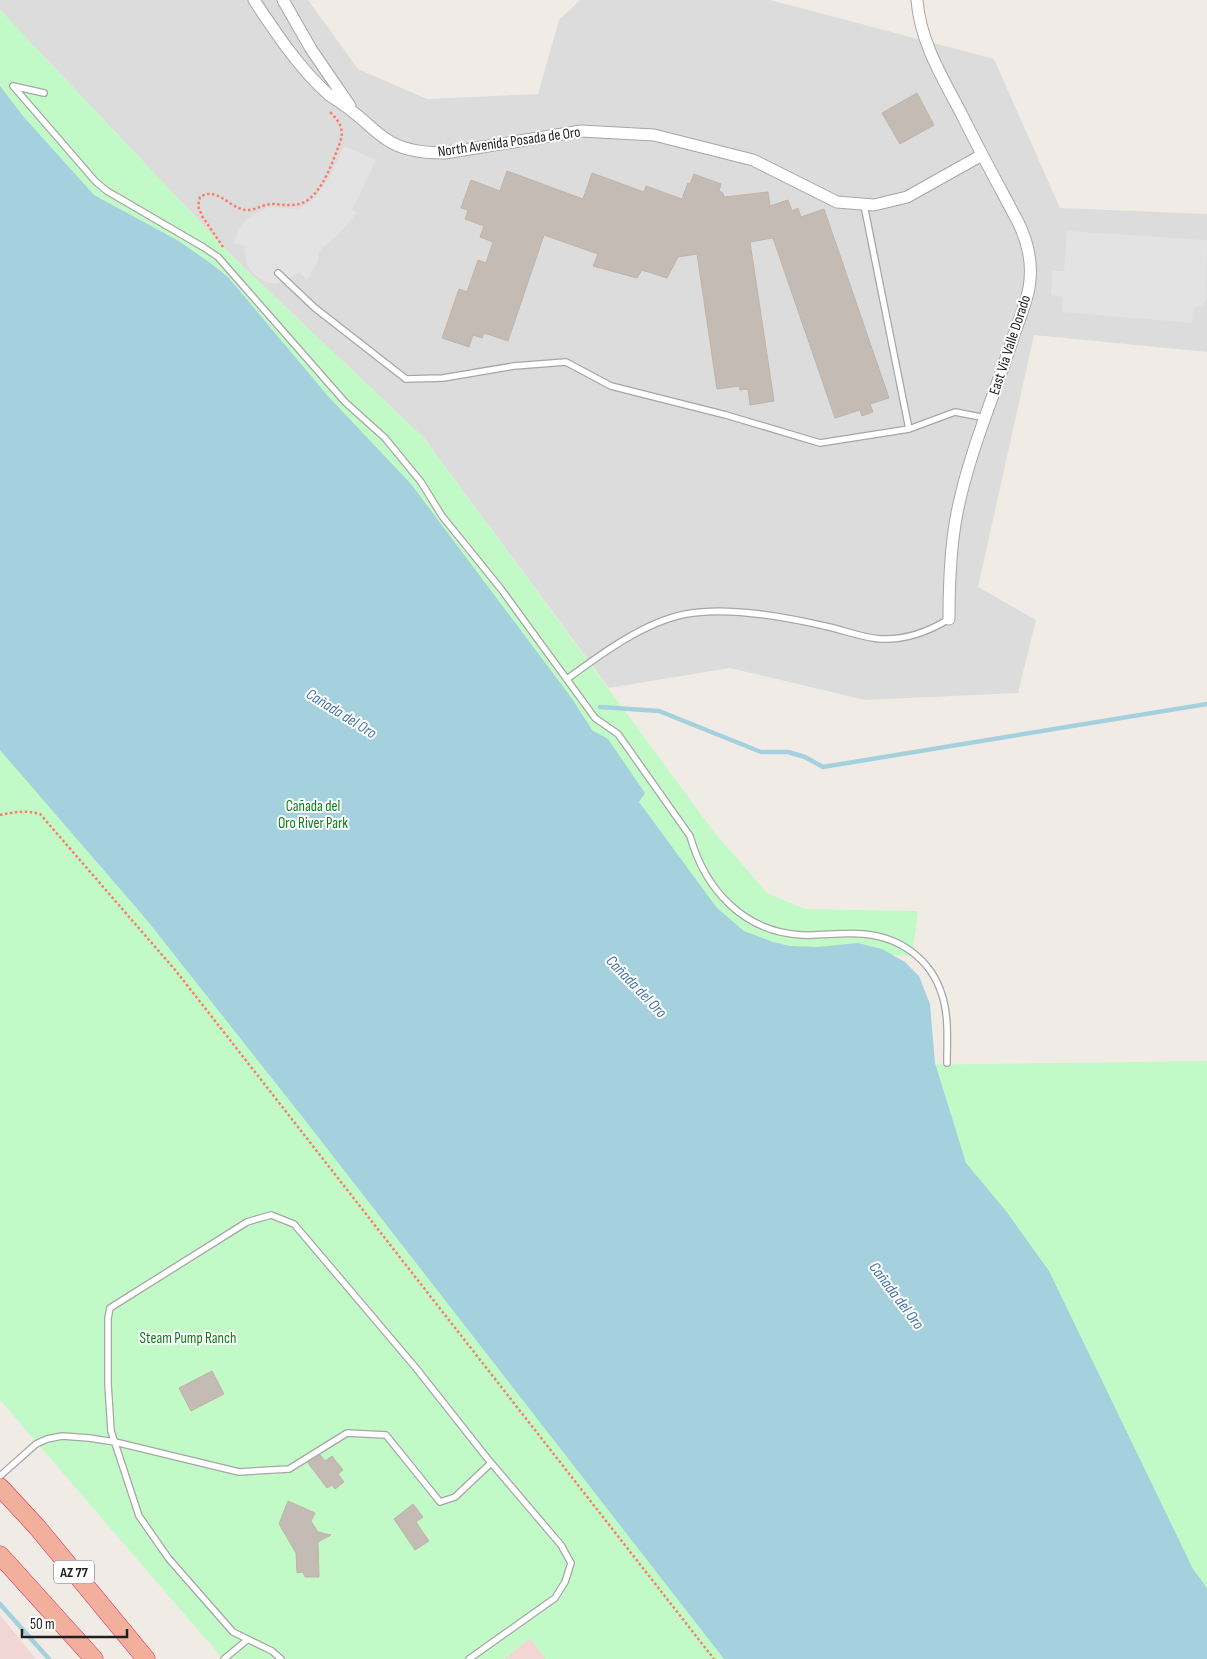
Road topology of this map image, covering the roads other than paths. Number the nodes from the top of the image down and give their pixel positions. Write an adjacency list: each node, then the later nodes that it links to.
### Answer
1 (254, 0): 5 (street, North Avenida Posada de Oro)
2 (283, 0): 5 (street, North Avenida Posada de Oro)
3 (917, 0): 6 (street, East Via Valle Dorado)
4 (44, 92): 12 (lane)
5 (354, 112): 7 (street, North Avenida Posada de Oro)
6 (982, 155): 7 (street, North Avenida Posada de Oro); 9 (street, East Via Valle Dorado)
7 (864, 205): 10 (lane)
8 (278, 273): 10 (lane)
9 (986, 418): 10 (lane); 11 (street, East Via Valle Dorado)
10 (909, 430)
11 (949, 619): 12 (lane)
12 (566, 679): 13 (lane)
13 (947, 1063)
14 (115, 1442): 15 (lane); 15 (lane); 16 (lane); 19 (lane)
15 (492, 1464): 24 (lane)
16 (0, 1476)
17 (0, 1487): 21 (highway, AZ 77)
18 (0, 1555): 20 (highway, AZ 77)
19 (246, 1640): 22 (lane); 23 (lane)
20 (94, 1659)
21 (146, 1659)
22 (224, 1659)
23 (281, 1659)
24 (469, 1659)

